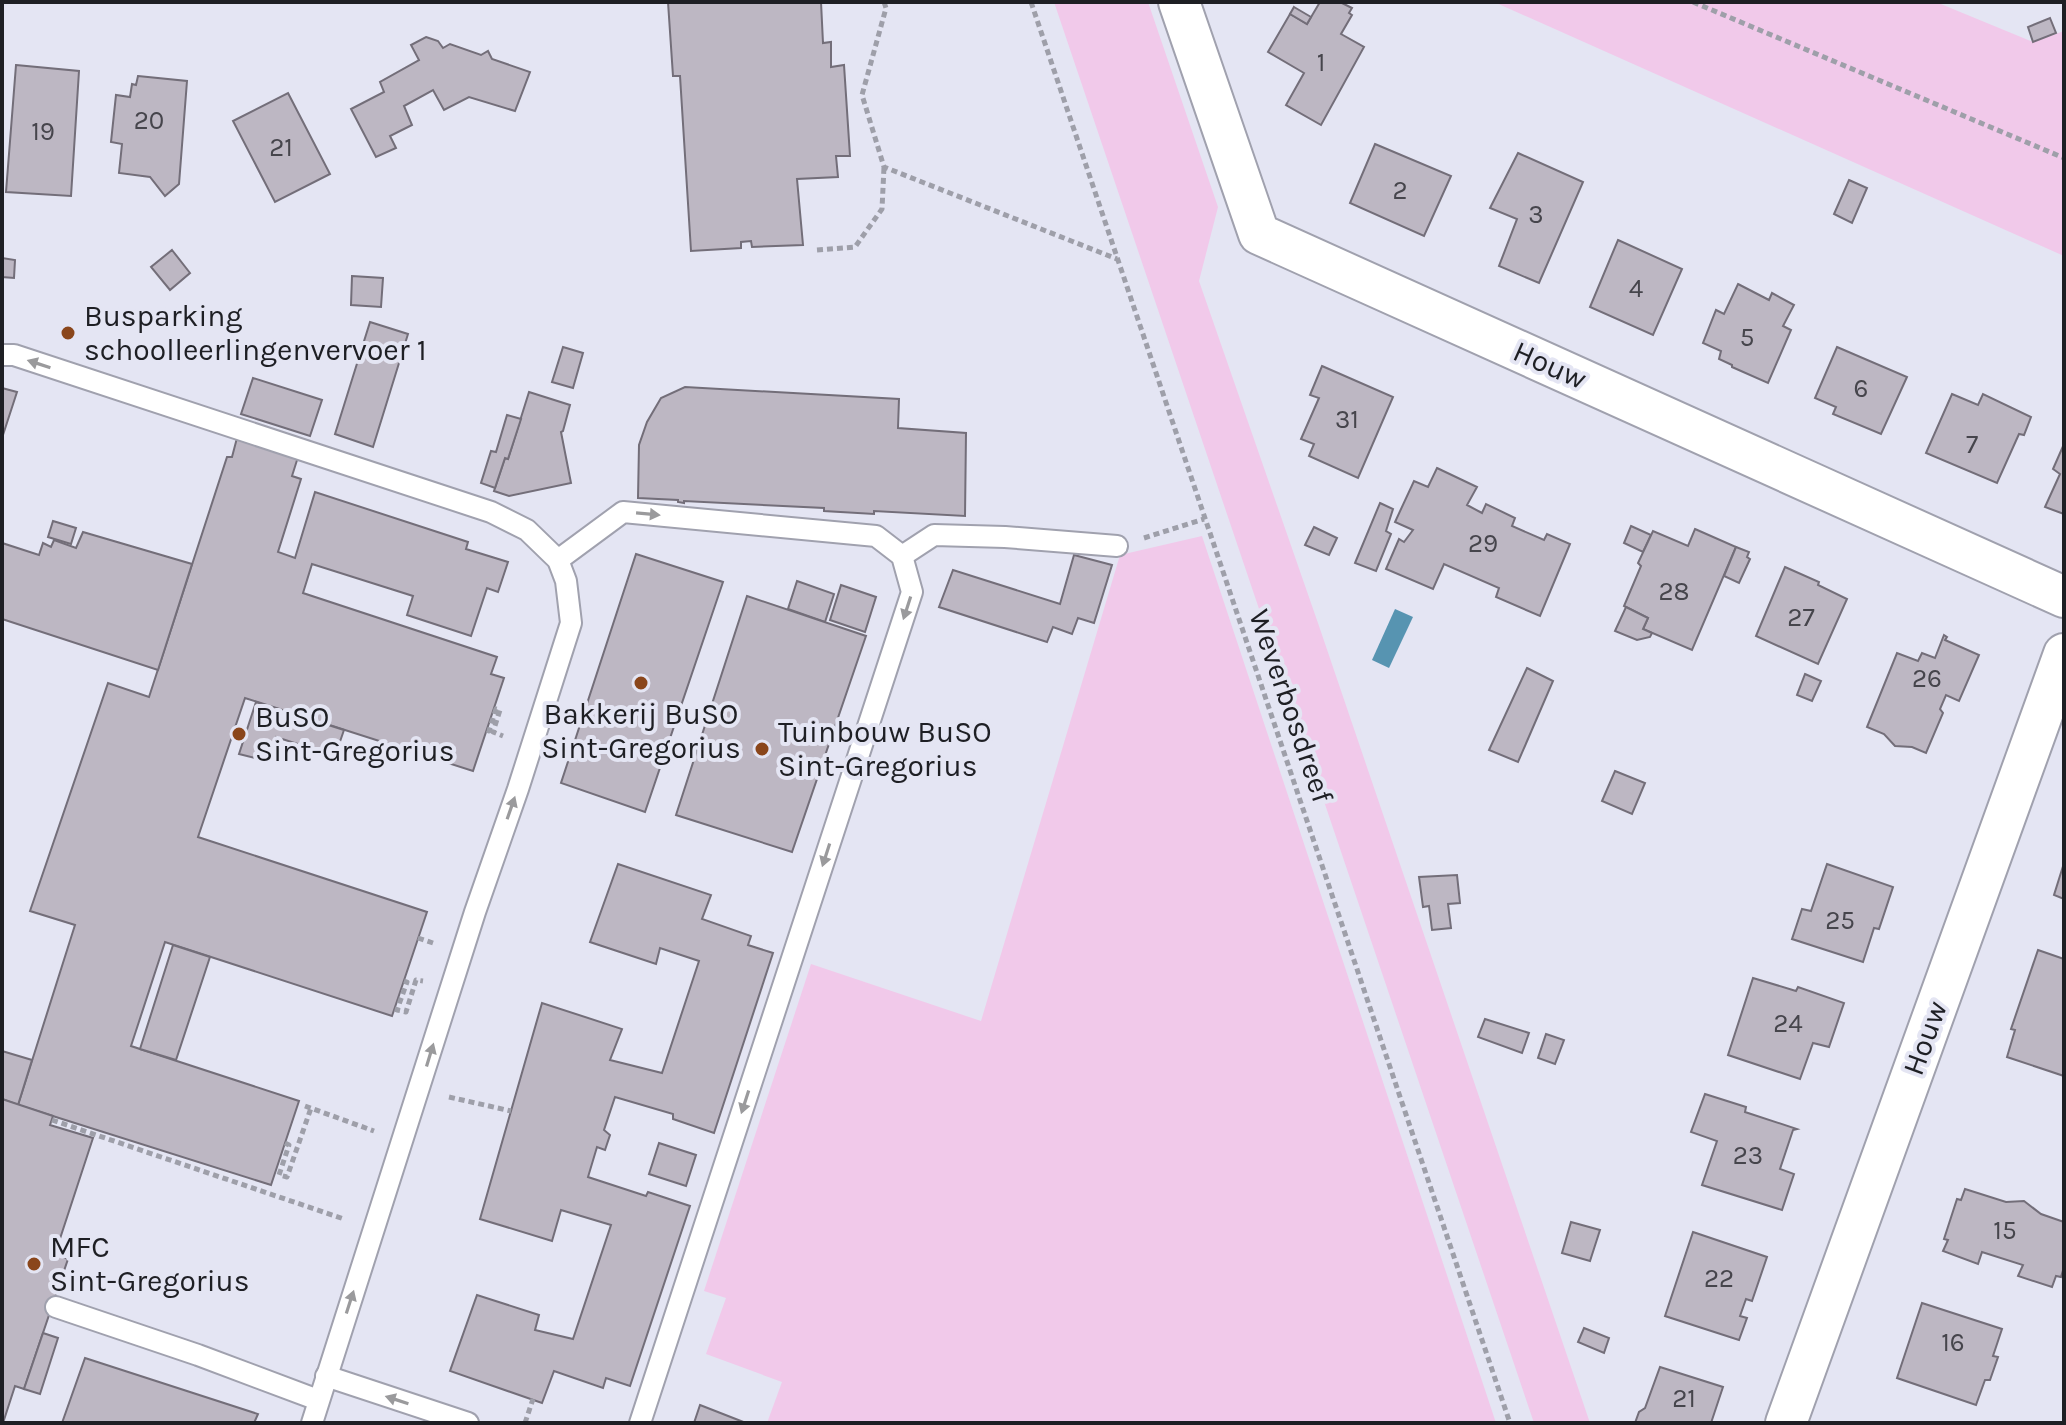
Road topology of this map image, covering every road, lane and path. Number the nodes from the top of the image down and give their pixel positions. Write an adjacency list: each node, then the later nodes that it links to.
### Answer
1 (884, 2): 6 (path)
2 (1031, 2): 8 (path, Weverbosdreef)
3 (1179, 2): 14 (street, Houw)
4 (1693, 2): 5 (path)
5 (2064, 158)
6 (884, 167): 7 (path); 8 (path)
7 (817, 250)
8 (1117, 259): 10 (path, Weverbosdreef)
9 (2, 355): 13 (lane, one-way to 9)
10 (1204, 519): 11 (path); 34 (path, Weverbosdreef)
11 (1117, 546): 12 (lane)
12 (902, 556): 13 (lane, one-way to 12); 33 (lane, one-way to 33)
13 (558, 560): 20 (lane, one-way to 13)
14 (2064, 597)
15 (2064, 654): 35 (street, Houw)
16 (232, 736): 17 (path)
17 (244, 740)
18 (416, 980): 19 (path)
19 (404, 981)
20 (419, 1090): 21 (path); 27 (lane, one-way to 20)
21 (511, 1111)
22 (52, 1120): 25 (path)
23 (379, 1132): 24 (path)
24 (285, 1143)
25 (349, 1221)
26 (56, 1307): 29 (lane)
27 (326, 1376): 29 (lane); 31 (lane, one-way to 27)
28 (533, 1399): 32 (path)
29 (318, 1400): 30 (lane)
30 (312, 1423)
31 (468, 1423)
32 (525, 1423)
33 (640, 1423)
34 (1510, 1423)
35 (1786, 1423)

